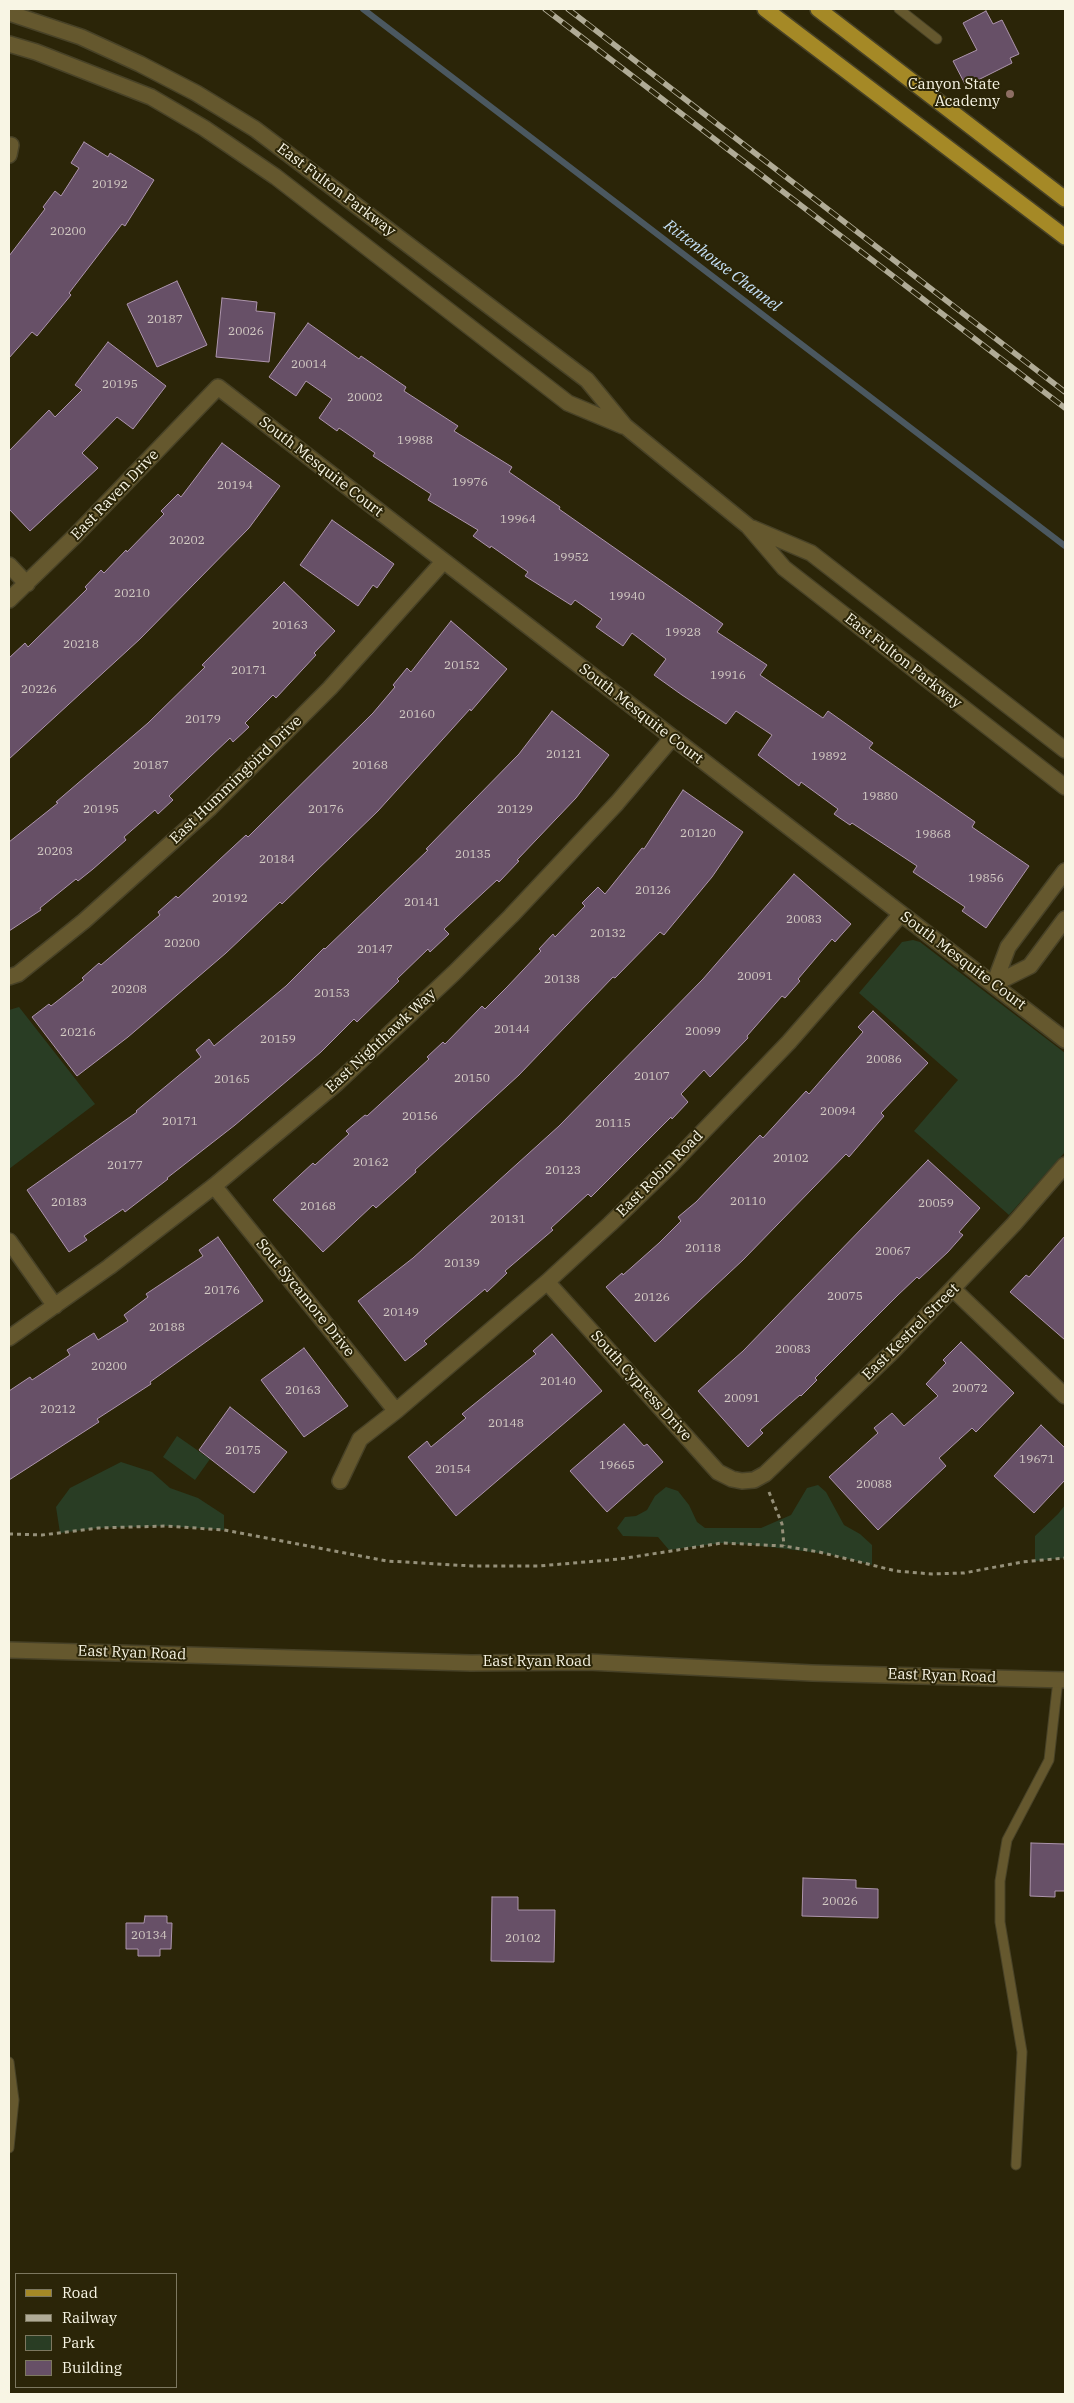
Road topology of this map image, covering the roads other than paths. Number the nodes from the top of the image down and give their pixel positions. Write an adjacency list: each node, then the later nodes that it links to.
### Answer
1 (765, 9): 8 (main road)
2 (818, 9): 7 (main road)
3 (899, 9): 5 (lane)
4 (9, 13): 10 (street, East Fulton Parkway)
5 (937, 39)
6 (9, 44): 10 (street, East Fulton Parkway)
7 (1065, 199)
8 (1065, 237)
9 (218, 387): 12 (street, South Mesquite Court); 14 (street, East Raven Drive)
10 (624, 426): 11 (street, East Fulton Parkway)
11 (748, 526): 17 (street, East Fulton Parkway); 18 (street, East Fulton Parkway)
12 (443, 562): 16 (street, South Mesquite Court); 22 (street, East Hummingbird Drive)
13 (9, 565): 14 (street)
14 (27, 584): 15 (street, East Raven Drive)
15 (9, 600)
16 (672, 738): 20 (street, South Mesquite Court); 26 (street, East Nighthawk Way)
17 (1065, 750)
18 (1065, 787)
19 (1065, 871): 23 (street)
20 (901, 914): 23 (street, South Mesquite Court); 28 (street, East Robin Road)
21 (1065, 919): 23 (street)
22 (9, 977)
23 (994, 984): 24 (street, South Mesquite Court)
24 (1065, 1040)
25 (1065, 1165): 29 (street, East Kestrel Street)
26 (214, 1186): 30 (street, East Nighthawk Way); 33 (street, Sout Sycamore Drive)
27 (9, 1241): 30 (street)
28 (547, 1282): 33 (street, East Robin Road); 35 (street, South Cypress Drive)
29 (953, 1289): 32 (street); 35 (street, East Kestrel Street)
30 (55, 1306): 31 (street, East Nighthawk Way)
31 (9, 1338)
32 (1065, 1396)
33 (396, 1411): 34 (street, East Robin Road)
34 (340, 1481)
35 (742, 1481)
36 (9, 1650): 37 (street, East Ryan Road)
37 (1062, 1680): 40 (lane)
38 (9, 2062): 39 (lane)
39 (9, 2148)
40 (1016, 2165)

